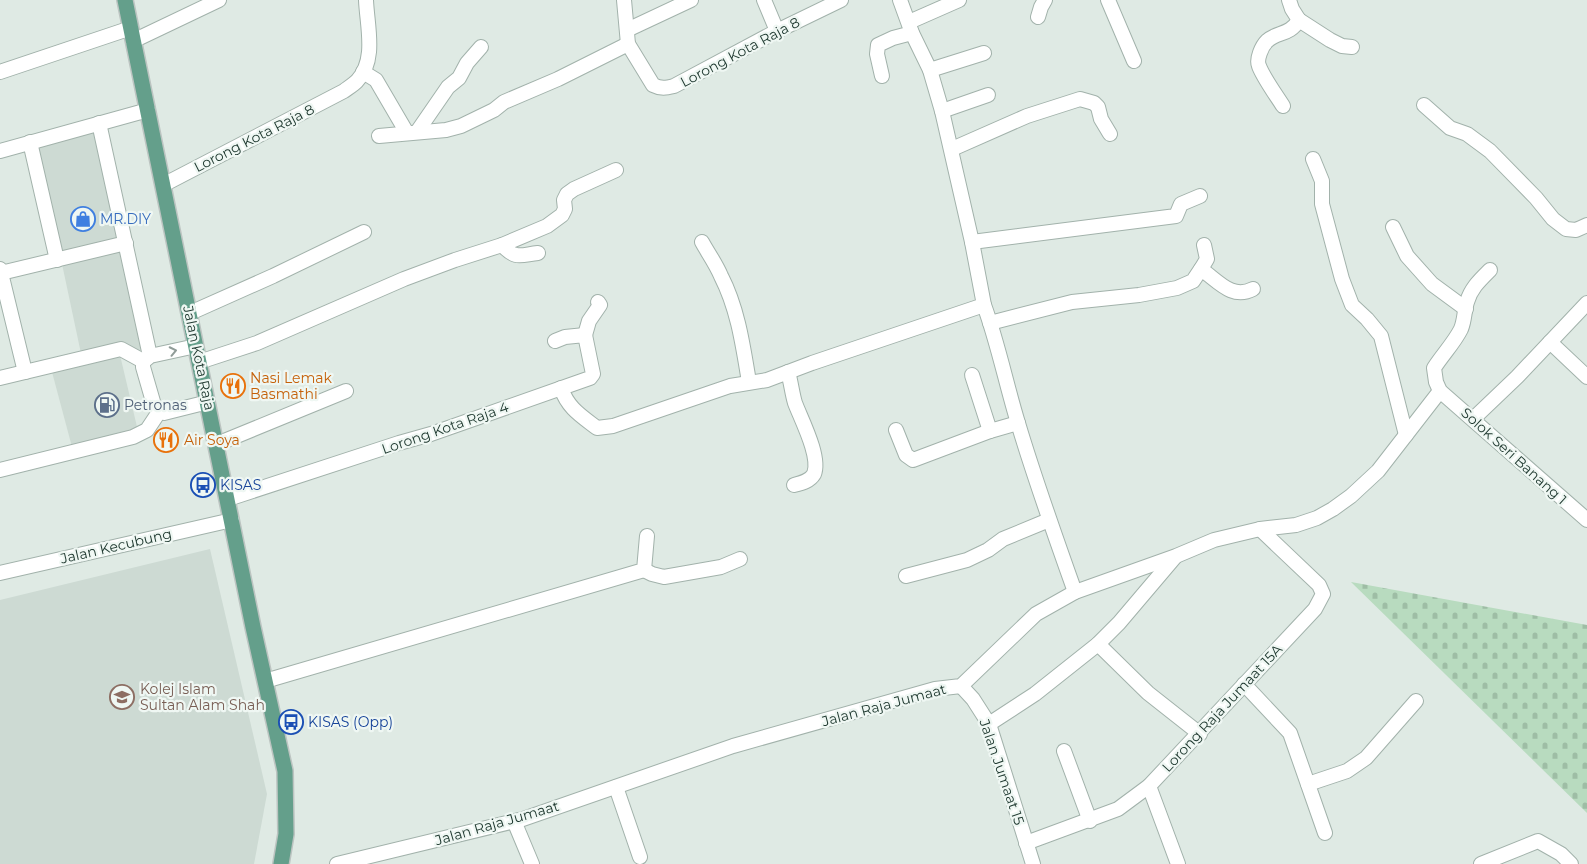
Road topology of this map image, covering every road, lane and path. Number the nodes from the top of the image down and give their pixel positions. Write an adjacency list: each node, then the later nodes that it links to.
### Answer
1 (125, 0): 17 (main road, Jalan Kota Raja)
2 (219, 0): 17 (street)
3 (366, 0): 25 (street)
4 (624, 0): 18 (street, Lorong Kota Raja 8)
5 (691, 0): 18 (street)
6 (764, 0): 16 (street)
7 (841, 0): 16 (street, Lorong Kota Raja 8)
8 (900, 0): 15 (street)
9 (959, 0): 15 (street)
10 (1045, 0): 13 (street)
11 (1108, 0): 22 (street)
12 (1289, 0): 14 (street)
13 (1038, 17)
14 (1299, 20): 20 (street); 28 (street)
15 (911, 27): 23 (street); 26 (street)
16 (778, 31): 18 (street, Lorong Kota Raja 8)
17 (132, 34): 24 (street); 30 (main road, Jalan Kota Raja)
18 (628, 38): 33 (street)
19 (481, 47): 33 (street)
20 (1352, 47)
21 (984, 53): 23 (street)
22 (1134, 61)
23 (930, 70): 31 (street)
24 (0, 72)
25 (363, 72): 33 (street); 41 (street, Lorong Kota Raja 8)
26 (882, 76)
27 (988, 95): 31 (street)
28 (1283, 106)
29 (1424, 106): 43 (street)
30 (148, 110): 32 (street); 41 (main road, Jalan Kota Raja)
31 (942, 110): 37 (street)
32 (99, 123): 36 (street); 48 (street)
33 (412, 132): 35 (street)
34 (1110, 134): 37 (street)
35 (379, 136)
36 (30, 142): 38 (street); 52 (street)
37 (952, 149): 47 (street)
38 (0, 151)
39 (1313, 159): 83 (street)
40 (616, 170): 50 (street)
41 (163, 185): 61 (main road, Jalan Kota Raja)
42 (1200, 196): 47 (street)
43 (1587, 225)
44 (1393, 227): 60 (street)
45 (364, 232): 61 (street)
46 (702, 242): 74 (street)
47 (972, 242): 59 (street)
48 (126, 243): 52 (street); 67 (street)
49 (1204, 245): 53 (street)
50 (502, 246): 51 (street); 68 (street)
51 (538, 253)
52 (57, 260): 55 (street)
53 (1202, 269): 56 (street); 62 (street)
54 (1490, 270): 60 (street)
55 (0, 271): 69 (street)
56 (1253, 288)
57 (598, 302): 63 (street)
58 (1587, 303): 65 (street)
59 (984, 306): 62 (street); 70 (street)
60 (1466, 309): 77 (street)
61 (190, 313): 66 (main road, Jalan Kota Raja)
62 (990, 323): 81 (street)
63 (584, 335): 64 (street); 75 (street, Lorong Kota Raja 4)
64 (555, 341)
65 (1550, 342): 72 (street); 80 (street)
66 (196, 346): 67 (street, one-way to 66); 68 (main road, Jalan Kota Raja)
67 (147, 359): 69 (street); 79 (street)
68 (200, 362): 78 (main road, Jalan Kota Raja)
69 (24, 372): 73 (street)
70 (788, 372): 74 (street); 86 (street)
71 (972, 375): 81 (street)
72 (1587, 376)
73 (0, 378)
74 (749, 382): 75 (street)
75 (561, 388): 87 (street, Lorong Kota Raja 4)
76 (346, 391): 84 (street)
77 (1440, 391): 80 (street, Solok Seri Banang 1); 83 (street, Jalan Raja Jumaat)
78 (208, 402): 79 (street); 84 (main road, Jalan Kota Raja)
79 (159, 412): 85 (street)
80 (1473, 419): 89 (street, Solok Seri Banang 1)
81 (1004, 427): 82 (street); 90 (street)
82 (896, 430)
83 (1406, 434): 91 (street, Jalan Raja Jumaat)
84 (217, 444): 87 (main road, Jalan Kota Raja)
85 (0, 470)
86 (794, 485)
87 (228, 499): 88 (main road, Jalan Kota Raja)
88 (232, 520): 96 (street, Jalan Kecubung); 100 (main road, Jalan Kota Raja)
89 (1587, 520)
90 (1048, 523): 97 (street); 98 (street)
91 (1260, 529): 93 (street, Jalan Raja Jumaat); 101 (street, Lorong Raja Jumaat 15A)
92 (648, 536): 95 (street)
93 (1176, 556): 98 (street, Jalan Raja Jumaat); 99 (street)
94 (740, 559): 95 (street)
95 (644, 570): 100 (street)
96 (0, 573)
97 (906, 576)
98 (1075, 592): 102 (street, Jalan Raja Jumaat)
99 (1098, 644): 104 (street); 105 (street)
100 (265, 681): 115 (main road, Jalan Kota Raja)
101 (1244, 684): 105 (street, Lorong Raja Jumaat 15A); 107 (street)
102 (961, 686): 104 (street, Jalan Jumaat 15); 109 (street, Jalan Raja Jumaat)
103 (1416, 701): 107 (street)
104 (989, 724): 113 (street, Jalan Jumaat 15)
105 (1200, 734): 108 (street, Lorong Raja Jumaat 15A)
106 (1064, 751): 111 (street)
107 (1308, 784): 112 (street)
108 (1150, 786): 111 (street, Lorong Raja Jumaat 15A); 119 (street)
109 (616, 787): 110 (street, Jalan Raja Jumaat); 114 (street)
110 (514, 821): 116 (street, Jalan Raja Jumaat); 117 (street)
111 (1090, 821): 113 (street, Lorong Raja Jumaat 15A)
112 (1325, 832)
113 (1026, 843): 118 (street, Jalan Jumaat 15)
114 (640, 857)
115 (281, 864)
116 (337, 864)
117 (532, 864)
118 (1032, 864)
119 (1178, 864)
120 (1481, 864): 121 (street)
121 (1571, 864)

